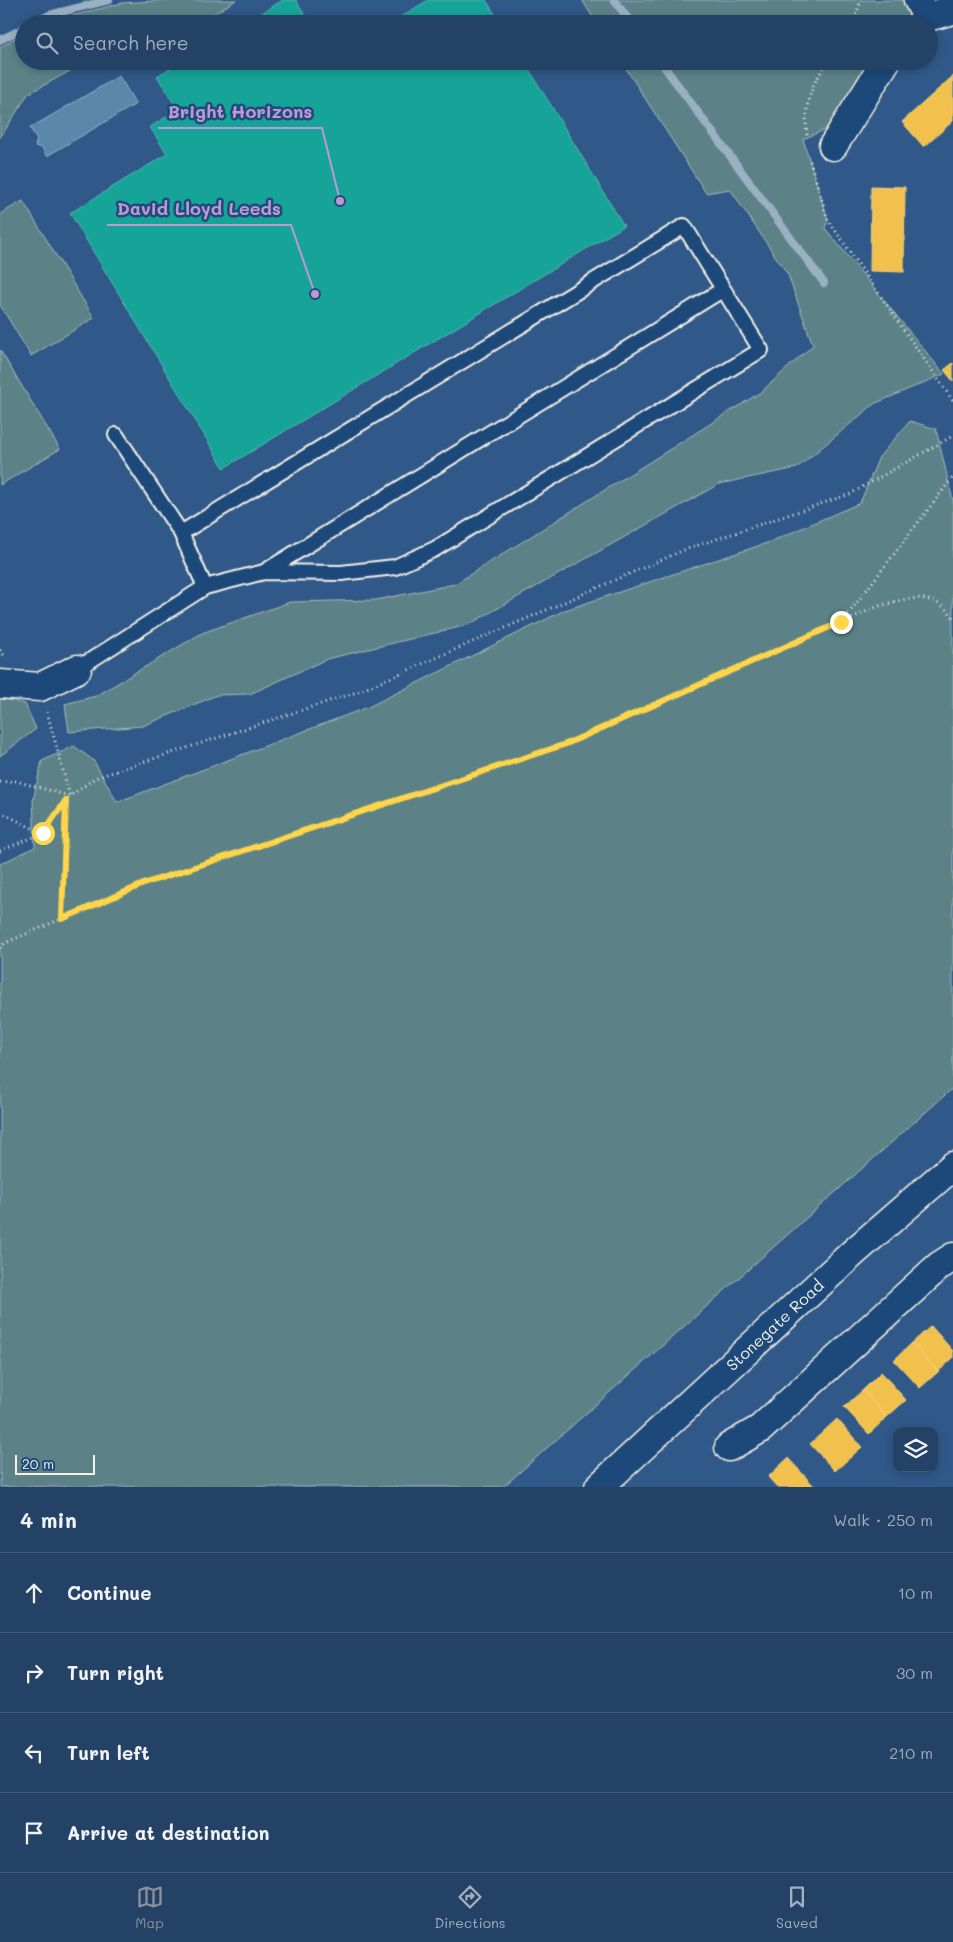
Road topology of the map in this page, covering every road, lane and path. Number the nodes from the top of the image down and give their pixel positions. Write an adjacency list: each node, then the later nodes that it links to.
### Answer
1 (861, 0): 2 (path)
2 (856, 15)
3 (822, 70): 5 (path)
4 (880, 70): 6 (main road)
5 (808, 139)
6 (822, 151): 8 (path)
7 (722, 290): 12 (lane); 13 (lane); 13 (lane)
8 (953, 401)
9 (116, 435): 12 (lane)
10 (953, 436): 21 (path)
11 (953, 477): 16 (path)
12 (182, 534): 14 (lane)
13 (264, 572): 14 (lane)
14 (205, 587): 17 (lane)
15 (953, 618): 16 (path)
16 (841, 622): 26 (path)
17 (77, 669): 18 (main road)
18 (0, 684)
19 (46, 708): 21 (path)
20 (0, 782): 21 (path)
21 (70, 796): 22 (path)
22 (66, 800): 24 (path); 26 (path)
23 (0, 812): 24 (path)
24 (43, 833): 25 (path)
25 (0, 851)
26 (62, 919): 27 (path)
27 (0, 948)
28 (953, 1166): 31 (main road, Stonegate Road)
29 (948, 1268): 30 (main road)
30 (729, 1447)
31 (599, 1487)

